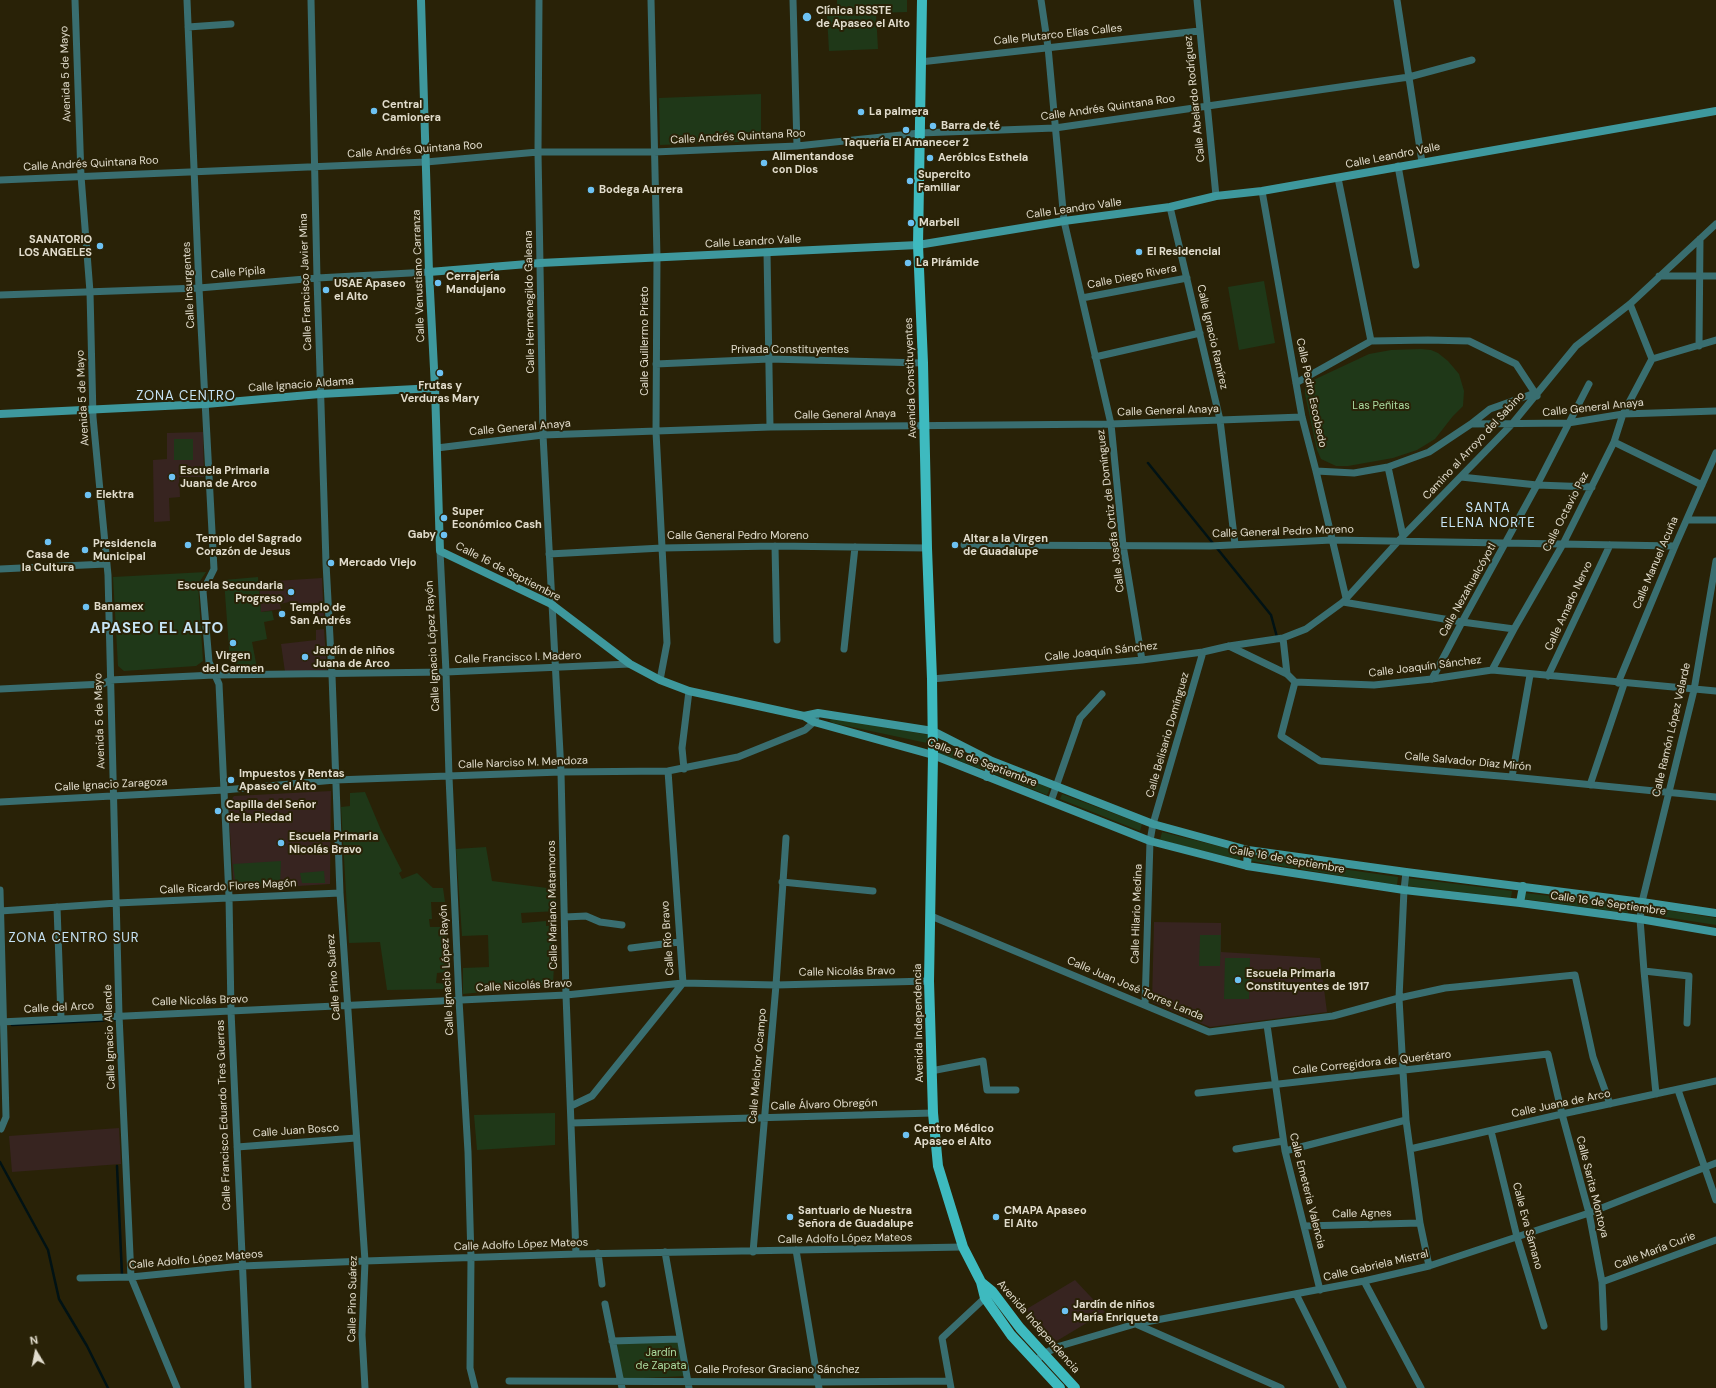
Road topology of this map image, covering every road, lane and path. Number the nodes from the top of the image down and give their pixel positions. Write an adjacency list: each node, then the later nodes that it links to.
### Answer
1 (74, 0): 31 (street, Avenida 5 de Mayo)
2 (187, 0): 13 (street, Calle Insurgentes)
3 (311, 0): 29 (street, Calle Francisco Javier Mina)
4 (421, 0): 26 (street, Calle Venustiano Carranza)
5 (539, 0): 24 (street, Calle Hermenegildo Galeana)
6 (651, 0): 25 (street, Calle Guillermo Prieto)
7 (793, 0): 23 (street)
8 (922, 0): 17 (main road, Avenida Constituyentes)
9 (1042, 0): 15 (street, Calle Josefa Ortiz de Domínguez)
10 (1197, 0): 14 (street, Calle Abelardo Rodríguez)
11 (1397, 0): 18 (street)
12 (231, 24): 13 (street)
13 (188, 27): 30 (street, Calle Insurgentes)
14 (1199, 31): 15 (street, Calle Plutarco Elías Calles); 19 (street, Calle Abelardo Rodríguez)
15 (1048, 47): 17 (street, Calle Plutarco Elías Calles); 21 (street, Calle Josefa Ortiz de Domínguez)
16 (1472, 60): 18 (street, Calle Andrés Quintana Roo)
17 (920, 62): 22 (main road, Avenida Constituyentes)
18 (1409, 77): 19 (street, Calle Andrés Quintana Roo); 27 (street)
19 (1206, 106): 21 (street, Calle Andrés Quintana Roo); 35 (street, Calle Abelardo Rodríguez)
20 (1716, 110): 27 (street, Calle Leandro Valle)
21 (1055, 128): 22 (street, Calle Andrés Quintana Roo); 37 (street, Calle Josefa Ortiz de Domínguez)
22 (920, 133): 23 (street, Calle Andrés Quintana Roo); 40 (main road, Avenida Constituyentes)
23 (797, 146): 25 (street, Calle Andrés Quintana Roo)
24 (538, 152): 25 (street, Calle Andrés Quintana Roo); 26 (street, Calle Andrés Quintana Roo); 43 (street, Calle Hermenegildo Galeana)
25 (654, 152): 42 (street, Calle Guillermo Prieto)
26 (426, 162): 29 (street, Calle Andrés Quintana Roo); 45 (street, Calle Venustiano Carranza)
27 (1422, 162): 28 (street, Calle Leandro Valle)
28 (1398, 166): 32 (street, Calle Leandro Valle); 44 (street)
29 (314, 167): 30 (street, Calle Andrés Quintana Roo); 49 (street, Calle Francisco Javier Mina)
30 (195, 170): 31 (street, Calle Andrés Quintana Roo); 51 (street, Calle Insurgentes)
31 (81, 176): 33 (street, Calle Andrés Quintana Roo); 52 (street, Avenida 5 de Mayo)
32 (1338, 178): 34 (street, Calle Leandro Valle); 58 (street)
33 (0, 180)
34 (1262, 191): 35 (street, Calle Leandro Valle); 65 (street, Calle Pedro Escobedo)
35 (1216, 196): 36 (street, Calle Leandro Valle)
36 (1170, 207): 37 (street, Calle Leandro Valle); 50 (street, Calle Ignacio Ramírez)
37 (1064, 221): 40 (street, Calle Leandro Valle); 54 (street, Calle Josefa Ortiz de Domínguez)
38 (1716, 224): 39 (street, Camino al Arroyo del Sabino)
39 (1700, 239): 46 (street, Camino al Arroyo del Sabino); 47 (street)
40 (918, 245): 41 (street, Calle Leandro Valle); 63 (main road, Avenida Constituyentes)
41 (768, 252): 42 (street, Calle Leandro Valle); 61 (street)
42 (657, 257): 43 (street, Calle Leandro Valle); 64 (street, Calle Guillermo Prieto)
43 (540, 264): 45 (street, Calle Leandro Valle); 84 (street, Calle Hermenegildo Galeana)
44 (1416, 265)
45 (429, 272): 49 (street, Calle Pípila); 67 (street, Calle Venustiano Carranza)
46 (1659, 276): 47 (street); 55 (street, Camino al Arroyo del Sabino)
47 (1700, 276): 48 (street); 59 (street)
48 (1716, 276)
49 (317, 278): 51 (street, Calle Pípila); 68 (street, Calle Francisco Javier Mina)
50 (1187, 278): 54 (street, Calle Diego Rivera); 56 (street, Calle Ignacio Ramírez)
51 (199, 288): 52 (street, Calle Pípila); 70 (street, Calle Insurgentes)
52 (90, 292): 53 (street, Calle Pípila); 71 (street, Avenida 5 de Mayo)
53 (0, 295)
54 (1082, 298): 60 (street, Calle Josefa Ortiz de Domínguez)
55 (1630, 304): 62 (street); 69 (street, Camino al Arroyo del Sabino)
56 (1200, 334): 60 (street); 76 (street, Calle Ignacio Ramírez)
57 (1716, 340): 59 (street)
58 (1371, 341): 65 (street); 69 (street)
59 (1699, 346): 62 (street)
60 (1095, 357): 78 (street, Calle Josefa Ortiz de Domínguez)
61 (768, 359): 63 (street, Privada Constituyentes); 64 (street, Privada Constituyentes); 82 (street)
62 (1652, 359): 74 (street, Calle Octavio Paz)
63 (923, 363): 81 (main road, Avenida Constituyentes)
64 (656, 364): 83 (street, Calle Guillermo Prieto)
65 (1296, 383): 75 (street, Calle Pedro Escobedo)
66 (1588, 384): 77 (street, Calle Nezahualcóyotl)
67 (435, 388): 68 (street, Calle Ignacio Aldama); 86 (street, Calle Venustiano Carranza)
68 (320, 394): 70 (street, Calle Ignacio Aldama); 113 (street, Calle Francisco Javier Mina)
69 (1536, 394): 79 (street); 80 (street, Camino al Arroyo del Sabino)
70 (206, 404): 71 (street, Calle Ignacio Aldama); 116 (street, Calle Insurgentes)
71 (93, 410): 73 (street, Calle Ignacio Aldama); 114 (street, Avenida 5 de Mayo)
72 (1716, 411): 74 (street, Calle General Anaya)
73 (0, 414)
74 (1623, 414): 77 (street, Calle General Anaya); 85 (street, Calle Octavio Paz)
75 (1302, 417): 76 (street, Calle General Anaya); 89 (street, Calle Pedro Escobedo)
76 (1220, 420): 78 (street, Calle General Anaya); 99 (street, Calle Ignacio Ramírez)
77 (1568, 423): 80 (street, Calle General Anaya); 91 (street, Calle Nezahualcóyotl)
78 (1111, 424): 81 (street, Calle General Anaya); 103 (street, Calle Josefa Ortiz de Domínguez)
79 (1470, 424): 80 (street, Calle General Anaya); 88 (street)
80 (1512, 424): 90 (street, Camino al Arroyo del Sabino)
81 (925, 425): 82 (street, Calle General Anaya); 109 (main road, Avenida Constituyentes)
82 (770, 427): 83 (street, Calle General Anaya)
83 (656, 432): 84 (street, Calle General Anaya); 108 (street, Calle Guillermo Prieto)
84 (544, 435): 86 (street, Calle General Anaya); 111 (street, Calle Hermenegildo Galeana)
85 (1614, 442): 92 (street); 93 (street, Calle Octavio Paz)
86 (437, 448): 110 (street, Calle Venustiano Carranza)
87 (1716, 453): 92 (street, Calle Manuel Acuña)
88 (1388, 467): 89 (street); 96 (street)
89 (1316, 471): 97 (street, Calle Pedro Escobedo)
90 (1462, 477): 91 (street); 96 (street, Camino al Arroyo del Sabino)
91 (1537, 485): 93 (street); 100 (street, Calle Nezahualcóyotl)
92 (1702, 485): 94 (street, Calle Manuel Acuña)
93 (1592, 487): 101 (street, Calle Octavio Paz)
94 (1687, 520): 95 (street); 106 (street, Calle Manuel Acuña)
95 (1716, 520)
96 (1403, 536): 98 (street, Camino al Arroyo del Sabino)
97 (1332, 540): 98 (street, Calle General Pedro Moreno); 99 (street, Calle General Pedro Moreno); 117 (street, Calle Pedro Escobedo)
98 (1398, 542): 100 (street, Calle General Pedro Moreno); 117 (street, Camino al Arroyo del Sabino)
99 (1235, 544): 103 (street, Calle General Pedro Moreno)
100 (1506, 544): 101 (street, Calle General Pedro Moreno); 119 (street, Calle Nezahualcóyotl)
101 (1563, 544): 104 (street, Calle General Pedro Moreno); 120 (street, Calle Octavio Paz)
102 (964, 545): 103 (street, Calle General Pedro Moreno)
103 (1124, 545): 126 (street, Calle Josefa Ortiz de Domínguez)
104 (1610, 545): 106 (street, Calle General Pedro Moreno); 135 (street, Calle Amado Nervo)
105 (775, 546): 107 (street, Calle General Pedro Moreno); 108 (street, Calle General Pedro Moreno); 122 (street)
106 (1675, 546): 141 (street, Calle Manuel Acuña)
107 (855, 547): 109 (street, Calle General Pedro Moreno); 124 (street)
108 (662, 548): 111 (street, Calle General Pedro Moreno); 139 (street, Calle Guillermo Prieto)
109 (927, 548): 136 (main road, Avenida Constituyentes)
110 (440, 551): 118 (street, Calle 16 de Septiembre); 130 (street, Calle Ignacio López Rayón)
111 (549, 554): 118 (street, Calle Hermenegildo Galeana)
112 (1716, 561): 143 (street, Calle Ramón López Velarde)
113 (326, 563): 133 (street, Calle Pino Suárez)
114 (106, 564): 115 (street); 138 (street, Avenida 5 de Mayo)
115 (0, 569)
116 (214, 570): 132 (street, Calle Francisco Eduardo Tres Guerras)
117 (1345, 600): 119 (street); 121 (street, Camino al Arroyo del Sabino)
118 (551, 604): 127 (street, Calle 16 de Septiembre); 128 (street, Calle Mariano Matamoros)
119 (1462, 622): 120 (street); 137 (street, Calle Nezahualcóyotl)
120 (1514, 628): 129 (street, Calle Octavio Paz)
121 (1283, 638): 123 (street, Camino al Arroyo del Sabino); 131 (street)
122 (777, 640)
123 (1229, 646): 125 (street, Calle Joaquín Sánchez); 131 (street)
124 (844, 648)
125 (1203, 652): 126 (street, Calle Joaquín Sánchez); 168 (street, Calle Belisario Domínguez)
126 (1142, 660): 136 (street, Calle Joaquín Sánchez)
127 (630, 664): 128 (street, Calle Francisco I. Madero); 139 (street, Calle 16 de Septiembre)
128 (556, 668): 130 (street, Calle Francisco I. Madero); 154 (street, Calle Mariano Matamoros)
129 (1492, 670): 134 (street, Calle Joaquín Sánchez); 137 (street, Calle Joaquín Sánchez)
130 (446, 672): 133 (street, Calle Francisco I. Madero); 157 (street, Calle Ignacio López Rayón)
131 (1287, 674): 140 (street)
132 (214, 675): 133 (street, Calle Francisco I. Madero); 138 (street, Calle Francisco I. Madero); 162 (street, Calle Francisco Eduardo Tres Guerras)
133 (332, 675): 159 (street, Calle Pino Suárez)
134 (1530, 675): 135 (street, Calle Joaquín Sánchez); 158 (street)
135 (1548, 676): 141 (street, Calle Joaquín Sánchez)
136 (932, 679): 150 (main road, Avenida Constituyentes)
137 (1432, 679): 140 (street, Calle Joaquín Sánchez)
138 (110, 680): 142 (street, Calle Francisco I. Madero); 164 (street, Avenida 5 de Mayo)
139 (660, 680): 144 (street, Calle 16 de Septiembre)
140 (1295, 682): 158 (street, Calle Salvador Díaz Mirón)
141 (1621, 683): 143 (street, Calle Joaquín Sánchez); 160 (street, Calle Manuel Acuña)
142 (0, 689)
143 (1694, 690): 145 (street, Calle Joaquín Sánchez); 163 (street, Calle Ramón López Velarde)
144 (688, 691): 148 (street, Calle 16 de Septiembre); 153 (street)
145 (1716, 691)
146 (1102, 694): 161 (street)
147 (818, 713): 148 (street, Calle 16 de Septiembre); 149 (street); 150 (street, Calle 16 de Septiembre)
148 (804, 716): 149 (street, Calle 16 de Septiembre)
149 (814, 722): 151 (street, Calle 16 de Septiembre); 153 (street, Calle Narciso M. Mendoza)
150 (933, 731): 151 (main road, Avenida Constituyentes); 152 (street, Calle 16 de Septiembre)
151 (933, 755): 156 (street, Calle 16 de Septiembre); 187 (main road, Avenida Independencia)
152 (992, 761): 156 (street); 161 (street, Calle 16 de Septiembre)
153 (684, 769): 155 (street, Calle Narciso M. Mendoza)
154 (561, 772): 155 (street, Calle Narciso M. Mendoza); 157 (street, Calle Narciso M. Mendoza); 188 (street, Calle Mariano Matamoros)
155 (668, 772): 192 (street, Calle Río Bravo)
156 (987, 776): 166 (street, Calle 16 de Septiembre)
157 (449, 777): 159 (street, Calle Narciso M. Mendoza); 200 (street, Calle Ignacio López Rayón)
158 (1512, 777): 160 (street, Calle Salvador Díaz Mirón)
159 (335, 780): 162 (street, Calle Narciso M. Mendoza); 179 (street, Calle Pino Suárez)
160 (1590, 785): 163 (street, Calle Salvador Díaz Mirón)
161 (1057, 786): 166 (street); 168 (street, Calle 16 de Septiembre)
162 (224, 790): 164 (street, Calle Ignacio Zaragoza); 180 (street, Calle Francisco Eduardo Tres Guerras)
163 (1670, 792): 165 (street, Calle Salvador Díaz Mirón); 181 (street, Calle Ramón López Velarde)
164 (113, 795): 167 (street, Calle Ignacio Zaragoza); 182 (street, Calle Ignacio Allende)
165 (1716, 798)
166 (1051, 801): 170 (street, Calle 16 de Septiembre)
167 (0, 802)
168 (1153, 824): 170 (street, Calle Hilario Medina); 171 (street, Calle 16 de Septiembre)
169 (786, 838): 174 (street, Calle Melchor Ocampo)
170 (1150, 841): 172 (street, Calle 16 de Septiembre); 202 (street, Calle Hilario Medina)
171 (1248, 850): 172 (street); 173 (street, Calle 16 de Septiembre)
172 (1246, 866): 177 (street, Calle 16 de Septiembre)
173 (1406, 872): 175 (street, Calle 16 de Septiembre); 177 (street)
174 (782, 882): 178 (street); 197 (street, Calle Melchor Ocampo)
175 (1523, 886): 181 (street, Calle 16 de Septiembre); 183 (street)
176 (0, 890): 185 (street)
177 (1404, 890): 183 (street, Calle 16 de Septiembre); 199 (street)
178 (873, 891)
179 (340, 893): 180 (street, Calle Ricardo Flores Magón); 201 (street, Calle Pino Suárez)
180 (229, 898): 182 (street, Calle Ricardo Flores Magón); 203 (street, Calle Francisco Eduardo Tres Guerras)
181 (1642, 902): 186 (street, Calle 16 de Septiembre); 189 (street, Calle Ramón López Velarde)
182 (116, 903): 184 (street, Calle Ricardo Flores Magón); 204 (street, Calle Ignacio Allende)
183 (1520, 903): 189 (street, Calle 16 de Septiembre)
184 (57, 907): 185 (street, Calle Ricardo Flores Magón); 205 (street)
185 (1, 911): 206 (street)
186 (1716, 913)
187 (931, 916): 195 (main road, Avenida Independencia); 202 (street, Calle Juan José Torres Landa)
188 (564, 917): 190 (street); 198 (street, Calle Mariano Matamoros)
189 (1640, 919): 191 (street, Calle 16 de Septiembre); 194 (street, Calle Ramón López Velarde)
190 (622, 925)
191 (1716, 932)
192 (679, 942): 193 (street); 196 (street, Calle Río Bravo)
193 (631, 948)
194 (1644, 971): 207 (street); 217 (street, Calle Ramón López Velarde)
195 (929, 981): 197 (street, Calle Nicolás Bravo); 210 (main road, Avenida Independencia)
196 (683, 983): 197 (street, Calle Nicolás Bravo); 198 (street, Calle Nicolás Bravo); 219 (street, Calle Río Bravo)
197 (776, 985): 222 (street, Calle Melchor Ocampo)
198 (566, 995): 200 (street, Calle Nicolás Bravo); 219 (street, Calle Mariano Matamoros)
199 (1399, 998): 208 (street, Calle Juan José Torres Landa); 211 (street); 218 (street, Calle Juan José Torres Landa)
200 (459, 1000): 201 (street, Calle Nicolás Bravo); 247 (street, Calle Ignacio López Rayón)
201 (347, 1005): 203 (street, Calle Nicolás Bravo); 227 (street, Calle Pino Suárez)
202 (1145, 1005): 208 (street, Calle Juan José Torres Landa)
203 (231, 1011): 204 (street, Calle Nicolás Bravo); 229 (street, Calle Francisco Eduardo Tres Guerras)
204 (119, 1015): 205 (street, Calle del Arco); 251 (street, Calle Ignacio Allende)
205 (61, 1018): 206 (street, Calle del Arco)
206 (2, 1021): 225 (street)
207 (1687, 1024)
208 (1267, 1025): 213 (street, Calle Emeteria Valencia)
209 (1548, 1054): 211 (street, Calle Corregidora de Querétaro); 221 (street, Calle Sarita Montoya)
210 (931, 1071): 214 (street); 220 (main road, Avenida Independencia)
211 (1402, 1071): 213 (street, Calle Corregidora de Querétaro); 223 (street)
212 (1716, 1081): 215 (street, Calle Juana de Arco)
213 (1275, 1085): 216 (street, Calle Corregidora de Querétaro); 228 (street, Calle Emeteria Valencia)
214 (1016, 1090)
215 (1678, 1090): 217 (street, Calle Juana de Arco); 234 (street)
216 (1198, 1093)
217 (1656, 1094): 218 (street, Calle Juana de Arco)
218 (1610, 1104): 221 (street, Calle Juana de Arco)
219 (571, 1106): 224 (street, Calle Mariano Matamoros)
220 (933, 1113): 222 (street, Calle Álvaro Obregón); 241 (main road, Avenida Independencia)
221 (1562, 1114): 226 (street, Calle Juana de Arco); 236 (street, Calle Sarita Montoya)
222 (764, 1118): 224 (street, Calle Álvaro Obregón); 244 (street, Calle Melchor Ocampo)
223 (1406, 1120): 231 (street); 232 (street)
224 (571, 1123): 246 (street, Calle Mariano Matamoros)
225 (1, 1129)
226 (1491, 1131): 231 (street, Calle Juana de Arco); 239 (street, Calle Eva Sámano)
227 (356, 1138): 229 (street, Calle Juan Bosco); 248 (street, Calle Pino Suárez)
228 (1283, 1142): 230 (street); 232 (street, Calle Emeteria Valencia)
229 (237, 1147): 249 (street, Calle Francisco Eduardo Tres Guerras)
230 (1236, 1149)
231 (1410, 1149): 237 (street)
232 (1284, 1151): 238 (street, Calle Emeteria Valencia)
233 (1716, 1164): 234 (street, Calle Gabriela Mistral)
234 (1705, 1167): 235 (street); 236 (street, Calle Gabriela Mistral)
235 (1716, 1200)
236 (1590, 1213): 239 (street, Calle Gabriela Mistral); 254 (street, Calle Sarita Montoya)
237 (1420, 1224): 238 (street, Calle Agnes); 250 (street)
238 (1304, 1226): 256 (street, Calle Emeteria Valencia)
239 (1517, 1237): 250 (street, Calle Gabriela Mistral); 261 (street, Calle Eva Sámano)
240 (1716, 1240): 254 (street, Calle María Curie)
241 (962, 1247): 242 (street, Calle Adolfo López Mateos); 257 (main road, Avenida Independencia)
242 (796, 1250): 244 (street, Calle Adolfo López Mateos); 271 (street)
243 (665, 1252): 244 (street, Calle Adolfo López Mateos); 245 (street, Calle Adolfo López Mateos); 263 (street)
244 (753, 1252)
245 (598, 1253): 246 (street, Calle Adolfo López Mateos); 255 (street)
246 (576, 1254): 247 (street, Calle Adolfo López Mateos)
247 (472, 1258): 248 (street, Calle Adolfo López Mateos); 275 (street, Calle Ignacio López Rayón)
248 (365, 1261): 249 (street, Calle Adolfo López Mateos); 274 (street, Calle Pino Suárez)
249 (242, 1266): 251 (street, Calle Adolfo López Mateos); 273 (street, Calle Francisco Eduardo Tres Guerras)
250 (1429, 1266): 253 (street, Calle Gabriela Mistral)
251 (131, 1277): 252 (street, Calle Adolfo López Mateos); 272 (street, Calle Ignacio Allende)
252 (80, 1278)
253 (1364, 1281): 256 (street, Calle Gabriela Mistral); 280 (street)
254 (1602, 1282): 262 (street, Calle Sarita Montoya)
255 (602, 1284)
256 (1320, 1290): 258 (street, Calle Gabriela Mistral)
257 (988, 1294): 265 (main road, Avenida Independencia); 266 (main road, Avenida Independencia); 269 (street)
258 (1296, 1294): 260 (street, Calle Gabriela Mistral); 279 (street)
259 (605, 1304): 264 (street)
260 (1135, 1324): 265 (street, Calle Gabriela Mistral); 278 (street)
261 (1544, 1326)
262 (1604, 1327)
263 (680, 1339): 264 (street); 270 (street)
264 (612, 1341): 268 (street)
265 (1043, 1354): 266 (street, Calle Gabriela Mistral); 277 (main road, Avenida Independencia)
266 (1035, 1362): 276 (main road, Avenida Independencia)
267 (509, 1381): 268 (street, Calle Profesor Graciano Sánchez)
268 (621, 1384): 270 (street, Calle Profesor Graciano Sánchez)
269 (950, 1384): 271 (street, Calle Profesor Graciano Sánchez)
270 (688, 1385): 271 (street, Calle Profesor Graciano Sánchez)
271 (819, 1385)
272 (177, 1388)
273 (248, 1388)
274 (365, 1388)
275 (475, 1388)
276 (1060, 1388)
277 (1076, 1388)
278 (1281, 1388)
279 (1343, 1388)
280 (1421, 1388)

